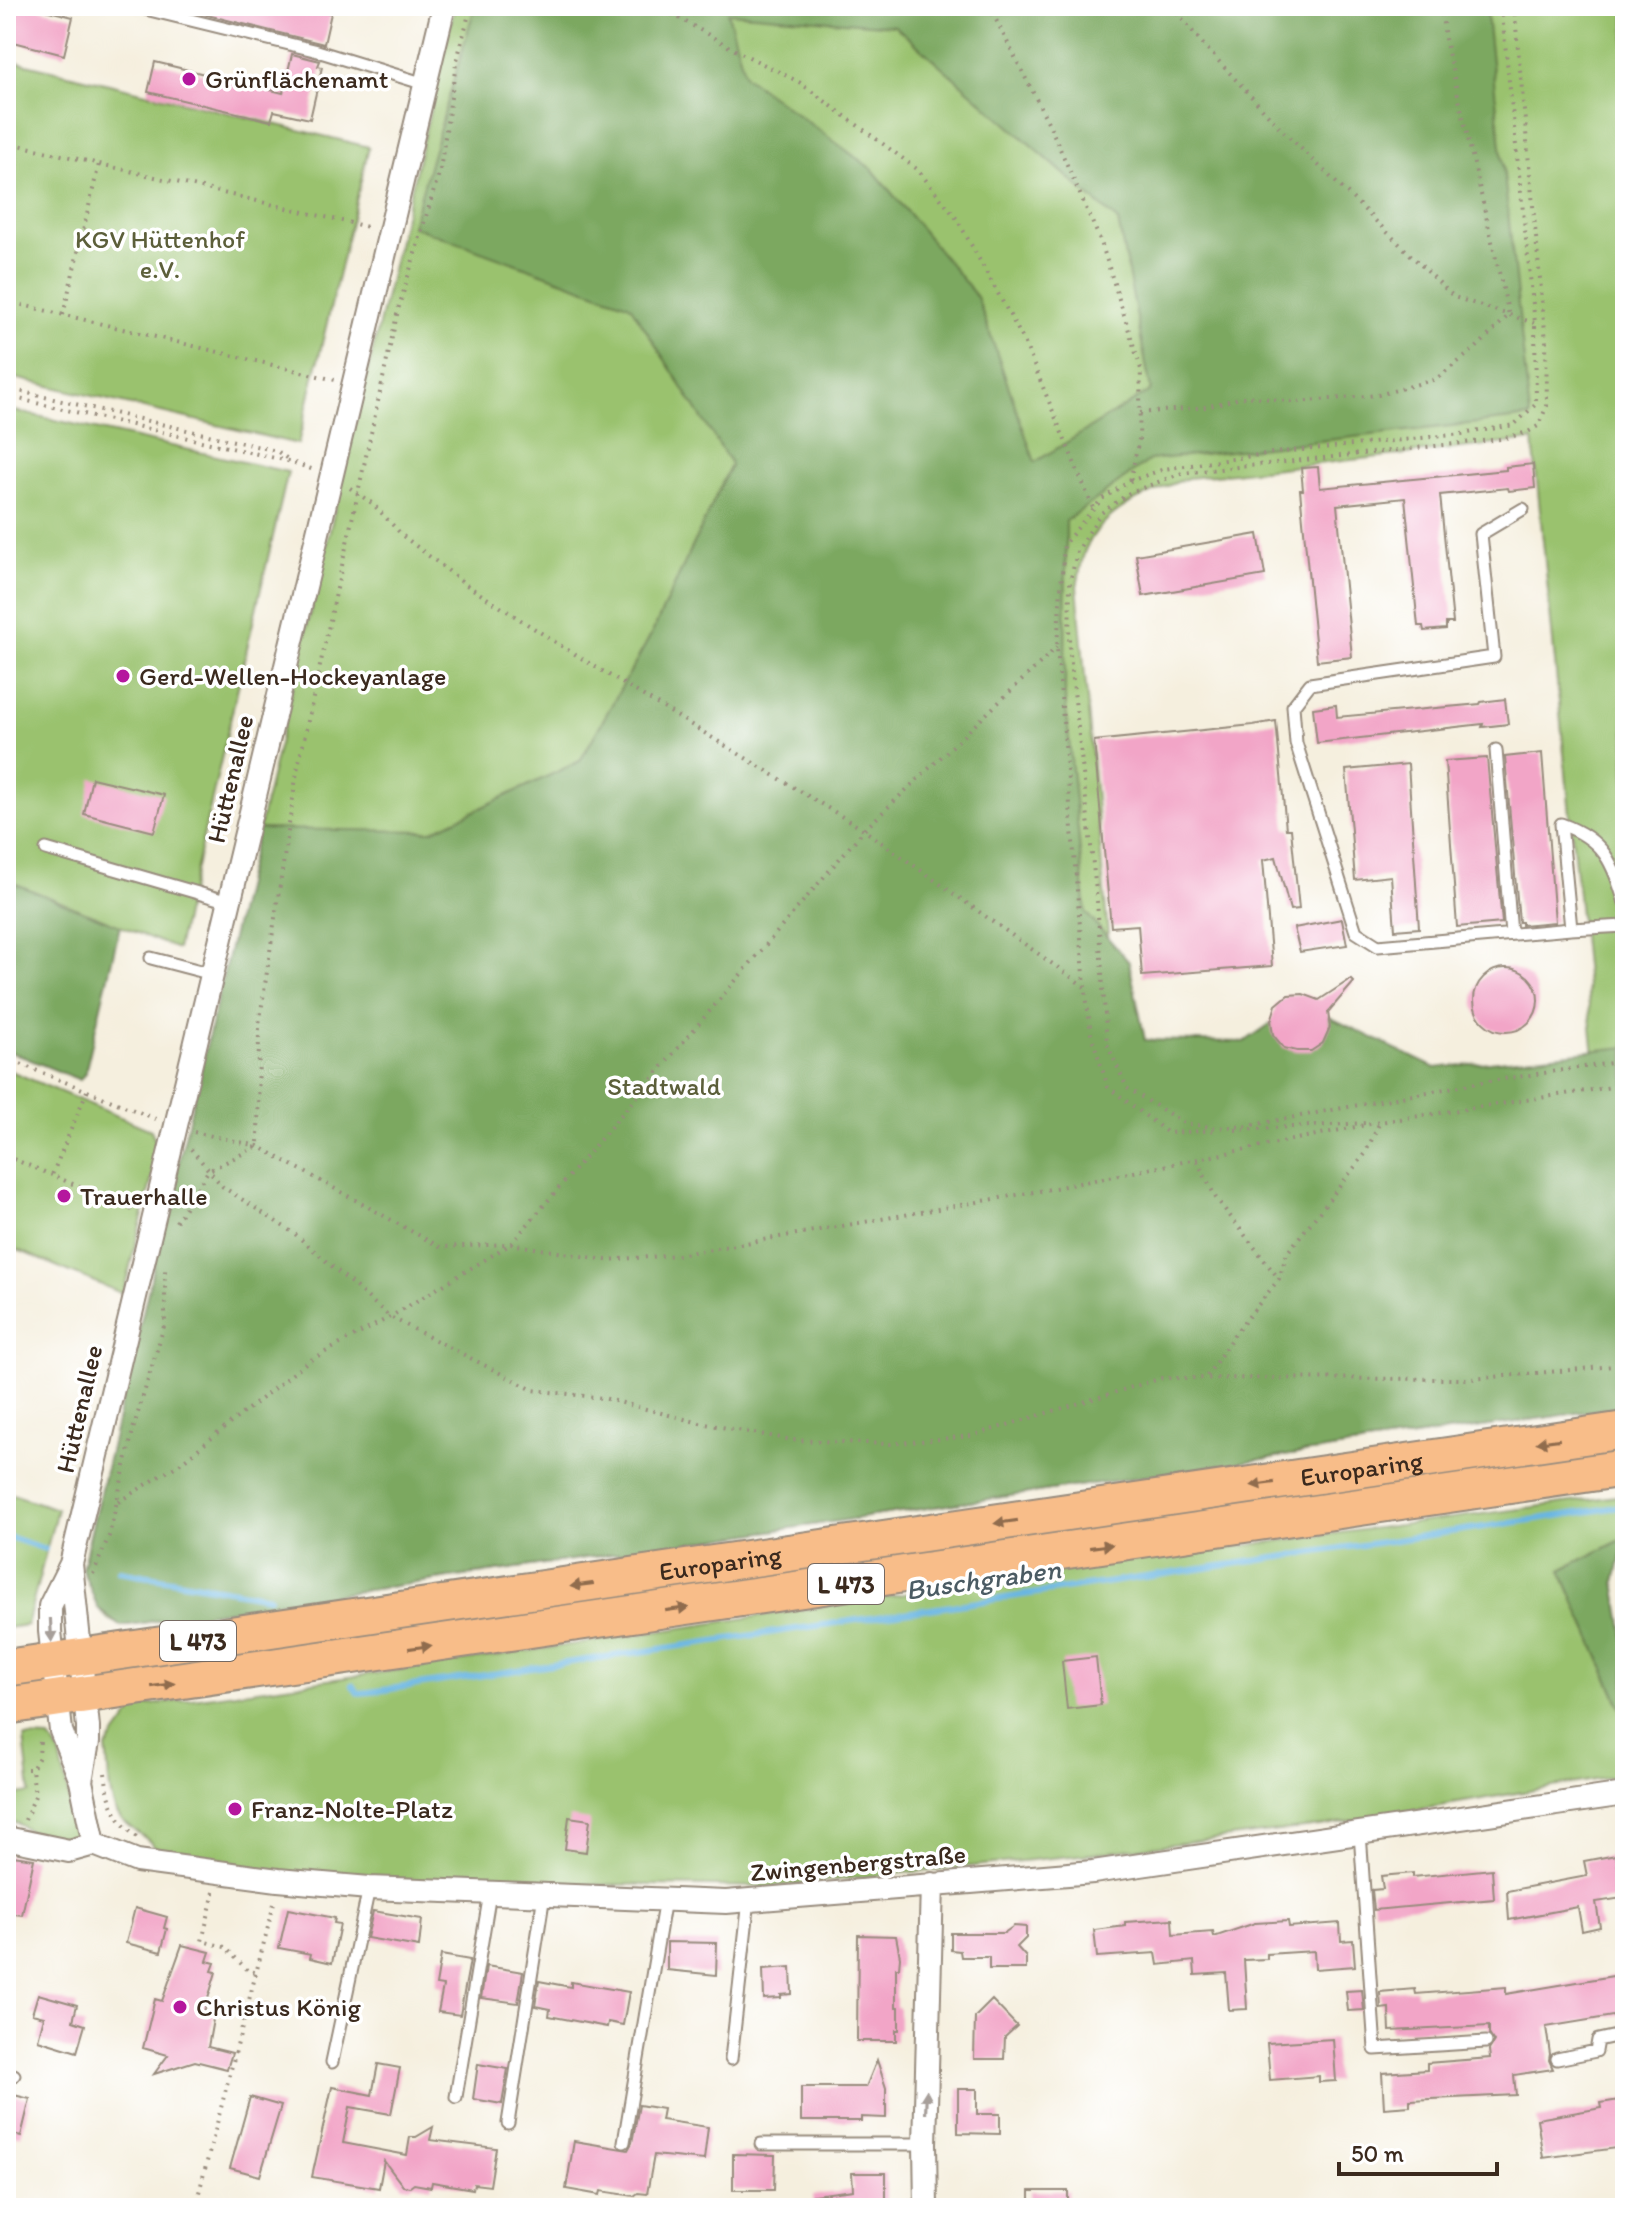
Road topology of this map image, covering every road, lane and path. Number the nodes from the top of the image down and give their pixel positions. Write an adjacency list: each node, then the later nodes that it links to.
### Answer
1 (133, 6): 9 (lane)
2 (444, 6): 9 (street, Hüttenallee)
3 (471, 6): 24 (path)
4 (658, 6): 25 (path)
5 (989, 6): 20 (path)
6 (1172, 6): 15 (path)
7 (1441, 6): 15 (path)
8 (1501, 6): 16 (path)
9 (425, 84): 12 (street, Hüttenallee)
10 (6, 142): 11 (path)
11 (99, 164): 12 (path); 14 (path)
12 (390, 232): 17 (street, Hüttenallee)
13 (6, 301): 14 (path)
14 (63, 315): 17 (path)
15 (1509, 315): 16 (path); 20 (path)
16 (1535, 323): 23 (path)
17 (353, 385): 22 (street, Hüttenallee)
18 (6, 388): 21 (path)
19 (6, 396): 21 (path)
20 (1140, 413): 23 (path)
21 (292, 462): 22 (path)
22 (331, 476): 31 (street, Hüttenallee)
23 (1130, 481): 25 (path)
24 (358, 494): 29 (path); 44 (path)
25 (1093, 508): 27 (path)
26 (1523, 509): 35 (lane)
27 (1057, 647): 29 (path); 38 (path)
28 (1496, 750): 35 (lane)
29 (864, 830): 38 (path); 51 (path)
30 (46, 849): 31 (lane)
31 (229, 902): 37 (street, Hüttenallee)
32 (1625, 903): 34 (lane)
33 (1625, 926): 34 (lane)
34 (1571, 929): 35 (lane)
35 (1511, 934)
36 (151, 958): 37 (lane)
37 (212, 974): 43 (street, Hüttenallee)
38 (1085, 987): 42 (path)
39 (6, 1058): 41 (path)
40 (1625, 1085): 42 (path)
41 (87, 1091): 43 (path); 48 (path)
42 (1380, 1122): 46 (path); 53 (path)
43 (175, 1128): 44 (path); 49 (street, Hüttenallee)
44 (258, 1146): 47 (path); 51 (path)
45 (6, 1156): 48 (path)
46 (1197, 1161): 51 (path); 53 (path)
47 (208, 1171): 50 (path); 54 (path)
48 (52, 1175): 49 (path)
49 (154, 1215): 61 (street, Hüttenallee)
50 (176, 1223)
51 (511, 1244): 54 (path)
52 (165, 1265): 59 (path)
53 (1279, 1279): 56 (path)
54 (390, 1317): 56 (path); 59 (path)
55 (1625, 1365): 56 (path)
56 (1207, 1377)
57 (1625, 1430): 61 (main road, Europaring / L 473, one-way to 61)
58 (1625, 1468): 63 (main road, Europaring / L 473, one-way to 58)
59 (118, 1502): 60 (path)
60 (91, 1579)
61 (68, 1659): 62 (main road, Europaring / L 473); 63 (street, Hüttenallee)
62 (6, 1668)
63 (72, 1698): 64 (main road, Europaring / L 473); 70 (street)
64 (6, 1706)
65 (40, 1733): 69 (path)
66 (104, 1762): 71 (path)
67 (1625, 1794): 68 (street, Zwingenbergstraße)
68 (1360, 1833): 74 (street, Zwingenbergstraße); 82 (lane)
69 (13, 1840): 70 (street, Zwingenbergstraße)
70 (94, 1844): 71 (street, Zwingenbergstraße)
71 (153, 1864): 72 (street, Zwingenbergstraße)
72 (217, 1874): 73 (street, Zwingenbergstraße); 80 (path)
73 (278, 1880): 75 (street, Zwingenbergstraße); 80 (path)
74 (932, 1884): 79 (street, Zwingenbergstraße); 90 (street, one-way to 74)
75 (369, 1888): 76 (street, Zwingenbergstraße); 85 (lane)
76 (490, 1893): 77 (street, Zwingenbergstraße); 86 (lane)
77 (544, 1895): 78 (street, Zwingenbergstraße); 87 (lane)
78 (665, 1899): 79 (street, Zwingenbergstraße); 88 (lane)
79 (749, 1900): 83 (lane)
80 (257, 1973): 91 (path)
81 (1625, 2034): 84 (lane)
82 (1486, 2042)
83 (731, 2059)
84 (1557, 2059)
85 (332, 2062)
86 (456, 2097)
87 (508, 2123)
88 (624, 2142)
89 (761, 2144): 90 (lane)
90 (925, 2144): 92 (street)
91 (195, 2208)
92 (926, 2208)

